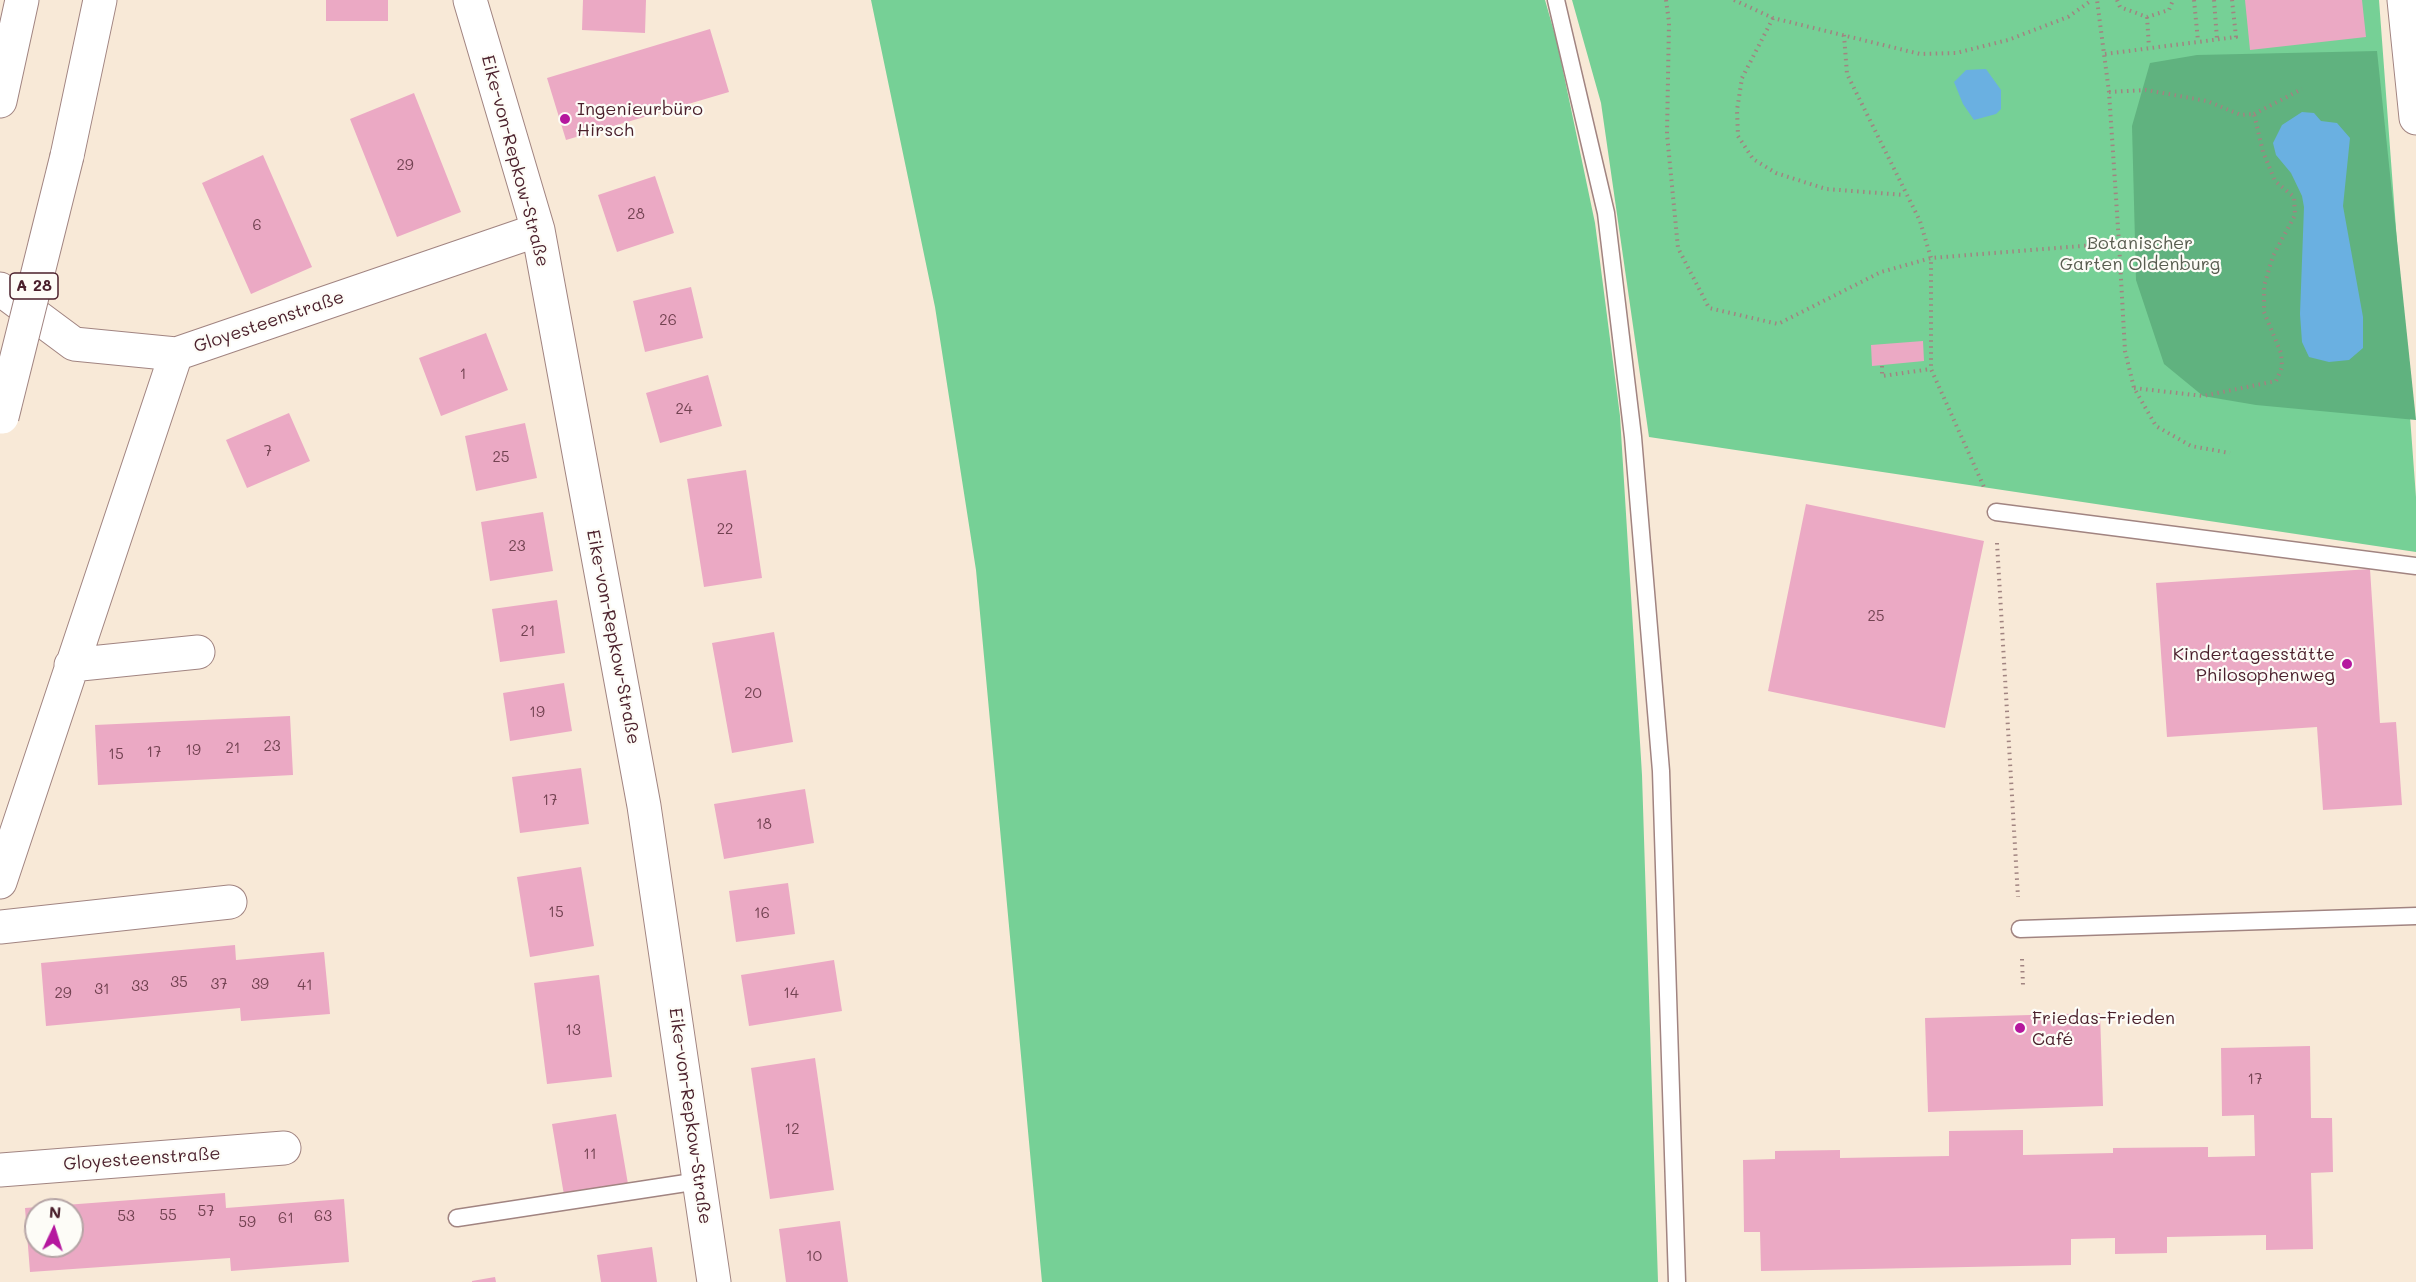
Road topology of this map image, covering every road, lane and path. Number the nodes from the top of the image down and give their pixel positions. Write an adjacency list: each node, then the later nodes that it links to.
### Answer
1 (22, 0): 24 (main road)
2 (100, 0): 36 (main road, A 28, bridge)
3 (470, 0): 28 (main road, Eike-von-Repkow-Straße)
4 (1556, 0): 53 (lane)
5 (1666, 0): 30 (path)
6 (1734, 0): 15 (path)
7 (2092, 0): 17 (path)
8 (2097, 0): 21 (path)
9 (2117, 0): 16 (path)
10 (2173, 0): 16 (path)
11 (2194, 0): 19 (path)
12 (2214, 0): 18 (path)
13 (2232, 0): 18 (path)
14 (2404, 0): 26 (main road)
15 (1773, 18): 17 (path); 27 (path)
16 (2147, 18): 20 (path)
17 (1844, 35): 27 (path)
18 (2217, 39): 19 (path)
19 (2198, 41): 20 (path)
20 (2149, 47): 21 (path)
21 (2105, 54): 23 (path)
22 (2302, 89): 25 (path)
23 (2109, 92): 25 (path); 29 (path)
24 (0, 101)
25 (2253, 114): 35 (path)
26 (2416, 117)
27 (1905, 195): 30 (path)
28 (538, 230): 32 (main road, Gloyesteenstraße); 50 (main road, Eike-von-Repkow-Straße)
29 (2119, 243): 30 (path); 35 (path)
30 (1931, 258): 34 (path)
31 (0, 289): 32 (main road)
32 (176, 354): 41 (main road, Gloyesteenstraße)
33 (1882, 366): 34 (path)
34 (1931, 369): 38 (path)
35 (2134, 388): 37 (path)
36 (1, 420)
37 (2230, 453)
38 (1996, 512): 39 (lane); 46 (path)
39 (2416, 566)
40 (198, 652): 41 (main road)
41 (71, 665): 42 (main road, Gloyesteenstraße)
42 (0, 882)
43 (230, 902): 45 (main road)
44 (2416, 916): 46 (lane)
45 (0, 927)
46 (2020, 929): 47 (path)
47 (2023, 985)
48 (284, 1148): 49 (main road, Gloyesteenstraße)
49 (0, 1170)
50 (699, 1180): 51 (lane); 52 (main road, Eike-von-Repkow-Straße)
51 (457, 1218)
52 (714, 1282)
53 (1677, 1282)

